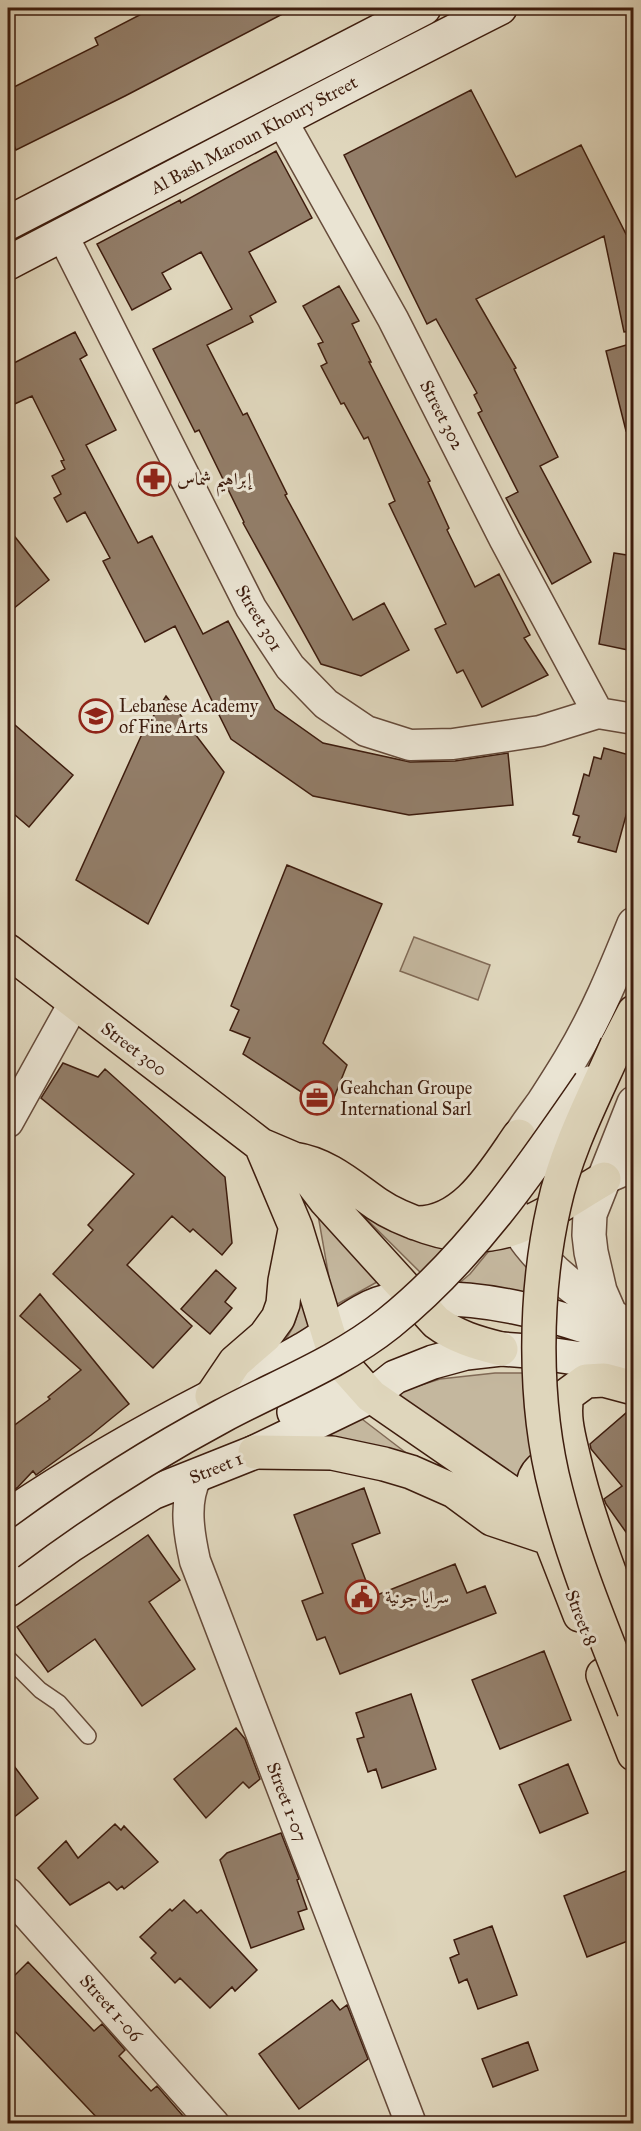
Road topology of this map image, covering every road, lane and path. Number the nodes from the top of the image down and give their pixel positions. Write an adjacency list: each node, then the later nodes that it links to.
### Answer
1 (424, 8): 4 (main road, Al Bash Maroun Khoury Street)
2 (500, 8): 3 (main road, Al Bash Maroun Khoury Street)
3 (281, 119): 5 (main road, Al Bash Maroun Khoury Street); 7 (street, Street 302)
4 (8, 223)
5 (62, 234): 6 (main road, Al Bash Maroun Khoury Street); 7 (street, Street 301)
6 (8, 263)
7 (598, 713): 8 (street, Street 301)
8 (633, 719)
9 (633, 924): 16 (main road)
10 (8, 951): 11 (highway, Street 300)
11 (74, 1003): 15 (street); 17 (highway, Street 300)
12 (633, 1012): 13 (highway)
13 (617, 1045): 38 (main road, bridge); 42 (highway, bridge)
14 (633, 1103): 19 (main road)
15 (8, 1122)
16 (519, 1136): 20 (highway); 22 (main road)
17 (261, 1145): 18 (highway, Street 300); 21 (highway, Street 8)
18 (294, 1159): 20 (highway, Street 300); 23 (highway)
19 (619, 1172): 22 (highway, Street 300); 24 (main road)
20 (415, 1223): 22 (highway, Street 300)
21 (296, 1228): 25 (highway, Street 8); 30 (highway)
22 (520, 1228): 24 (main road)
23 (415, 1300): 25 (main road); 26 (main road); 27 (highway)
24 (622, 1323)
25 (316, 1342): 30 (main road); 31 (highway, Street 8); 34 (main road)
26 (633, 1344)
27 (501, 1349): 28 (main road, Street 1); 31 (main road, Street 1)
28 (633, 1377)
29 (633, 1388): 35 (highway)
30 (212, 1396): 36 (main road)
31 (371, 1396): 32 (main road, Street 1); 37 (highway, Street 8)
32 (255, 1452): 33 (main road, Street 1); 37 (highway)
33 (197, 1476): 34 (main road, Street 1); 47 (street, Street 1-07)
34 (152, 1493): 39 (main road, Street 1)
35 (581, 1494): 37 (highway); 40 (highway)
36 (8, 1516)
37 (553, 1544): 44 (highway, Street 8)
38 (8, 1553)
39 (8, 1590)
40 (633, 1640)
41 (8, 1658): 43 (lane)
42 (633, 1710)
43 (88, 1737)
44 (633, 1754)
45 (8, 1893): 46 (street, Street 1-06)
46 (214, 2124)
47 (411, 2124)

